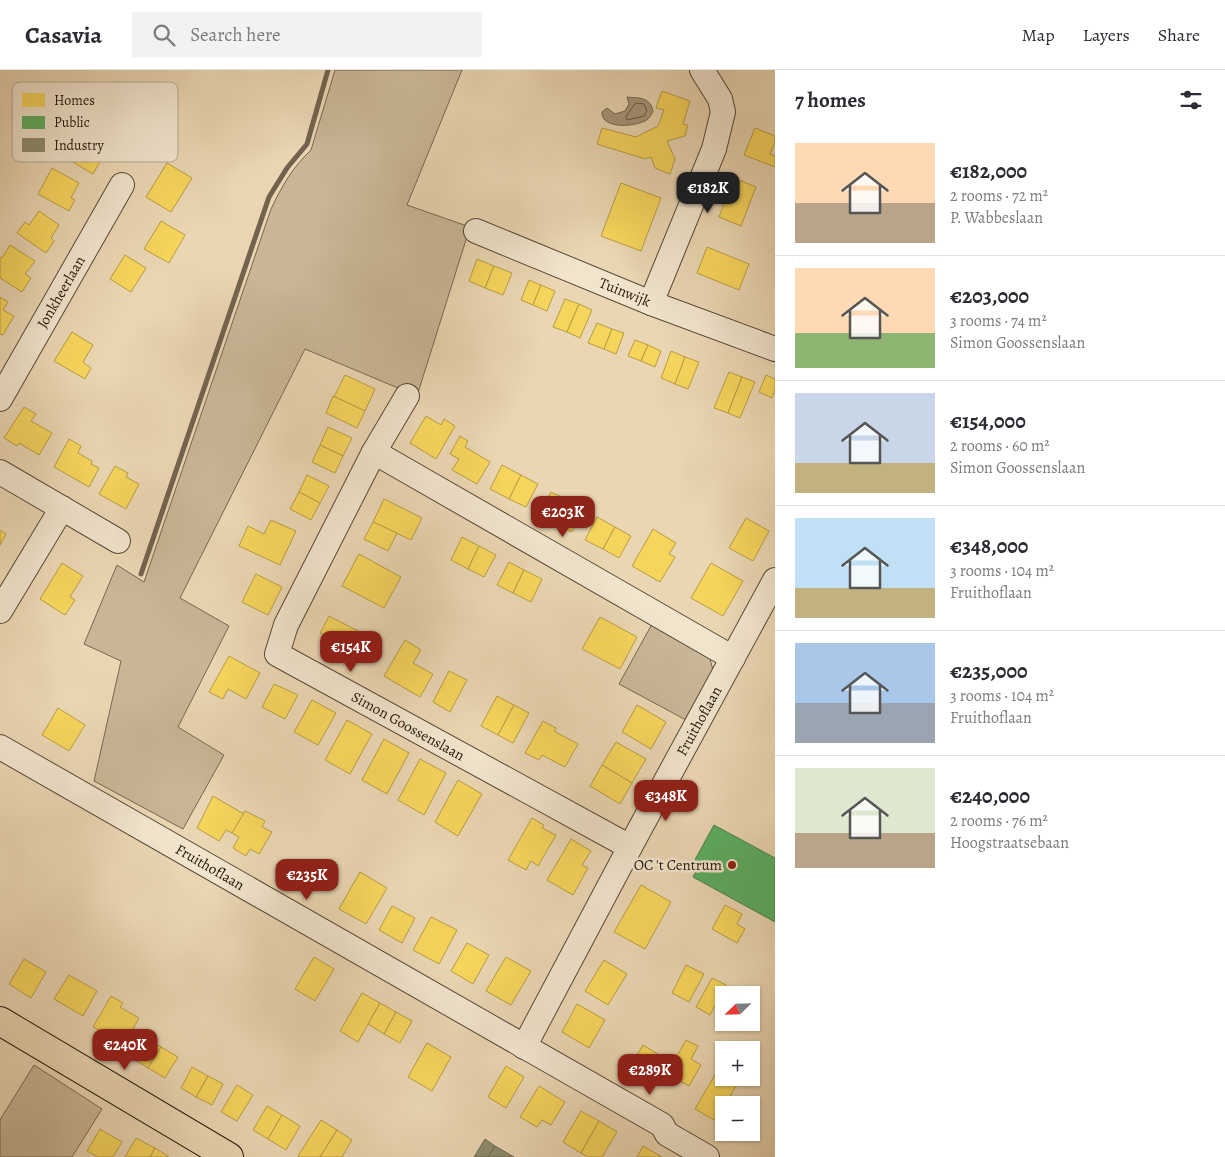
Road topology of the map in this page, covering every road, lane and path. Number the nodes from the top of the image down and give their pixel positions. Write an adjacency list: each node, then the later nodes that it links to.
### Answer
1 (702, 70): 4 (street)
2 (122, 185): 7 (street, Jonkheerlaan)
3 (476, 231): 4 (street, Tuinwijk)
4 (651, 303): 5 (street, Tuinwijk)
5 (775, 349)
6 (407, 396): 8 (street, Simon Goossenslaan)
7 (0, 399)
8 (374, 452): 14 (street); 16 (street, Simon Goossenslaan)
9 (0, 472): 10 (street)
10 (62, 508): 11 (street); 13 (street)
11 (118, 541)
12 (775, 580): 14 (street, Fruithoflaan)
13 (0, 611)
14 (733, 658): 16 (street, Fruithoflaan)
15 (0, 747): 18 (street, Fruithoflaan)
16 (630, 847): 18 (street, Fruithoflaan)
17 (0, 1021): 19 (main road)
18 (524, 1047): 20 (street, Fruithoflaan)
19 (229, 1157)
20 (707, 1157)

